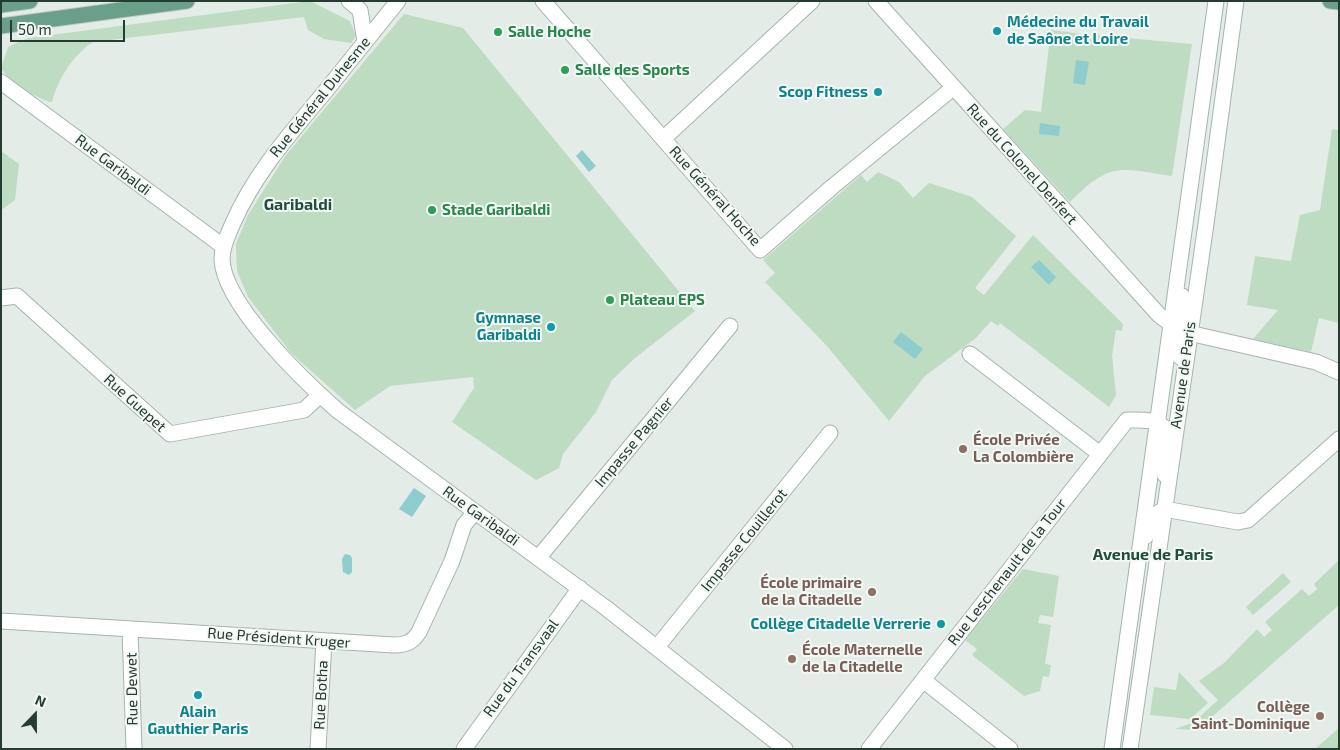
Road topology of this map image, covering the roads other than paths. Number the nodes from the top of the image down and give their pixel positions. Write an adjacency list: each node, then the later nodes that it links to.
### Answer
1 (30, 1): 12 (main road)
2 (187, 1): 13 (main road)
3 (349, 1): 14 (street)
4 (398, 1): 14 (street, Rue Général Duhesme)
5 (543, 1): 17 (street, Rue Général Hoche)
6 (812, 1): 17 (street)
7 (876, 1): 16 (street, Rue du Colonel Denfert)
8 (1216, 1): 20 (street, Avenue de Paris)
9 (1236, 1): 24 (street, Avenue de Paris)
10 (1330, 1): 11 (main road)
11 (1339, 2)
12 (1, 5)
13 (1, 26)
14 (365, 42): 18 (street, Rue Général Duhesme)
15 (1, 82): 19 (street, Rue Garibaldi)
16 (953, 88): 17 (street, Rue Général Hoche); 22 (street, Rue du Colonel Denfert)
17 (663, 139)
18 (246, 196): 19 (street, Rue Garibaldi)
19 (224, 247): 28 (street, Rue Garibaldi)
20 (1181, 253): 22 (street, Avenue de Paris); 24 (street)
21 (1, 298): 28 (street, Rue Guepet)
22 (1171, 324): 27 (street, Rue du Colonel Denfert); 29 (street, Avenue de Paris)
23 (730, 326): 36 (street, Impasse Pagnier)
24 (1189, 333): 26 (street); 27 (street, Avenue de Paris)
25 (970, 354): 32 (street)
26 (1339, 372)
27 (1182, 387): 33 (street, Avenue de Paris)
28 (320, 396): 35 (street, Rue Garibaldi)
29 (1158, 422): 32 (street, Rue Leschenault de la Tour); 33 (street); 37 (street, Avenue de Paris)
30 (830, 433): 42 (street, Impasse Couillerot)
31 (1339, 439): 34 (street)
32 (1100, 454): 43 (street, Rue Leschenault de la Tour)
33 (1167, 490): 34 (street, Avenue de Paris)
34 (1164, 509): 37 (street); 51 (street, Avenue de Paris)
35 (475, 512): 36 (street, Rue Garibaldi); 41 (street, Rue Président Kruger)
36 (539, 557): 38 (street, Rue Garibaldi)
37 (1136, 568): 50 (street, Avenue de Paris)
38 (580, 588): 42 (street, Rue Garibaldi); 46 (street, Rue du Transvaal)
39 (1, 621): 40 (street, Rue Président Kruger)
40 (130, 629): 41 (street, Rue Président Kruger); 44 (street, Rue Dewet)
41 (324, 641): 45 (street, Rue Botha)
42 (657, 647): 47 (street, Rue Garibaldi)
43 (923, 680): 48 (street, Rue Leschenault de la Tour); 49 (street)
44 (134, 749)
45 (318, 749)
46 (464, 749)
47 (785, 749)
48 (869, 749)
49 (1010, 749)
50 (1112, 749)
51 (1130, 749)

